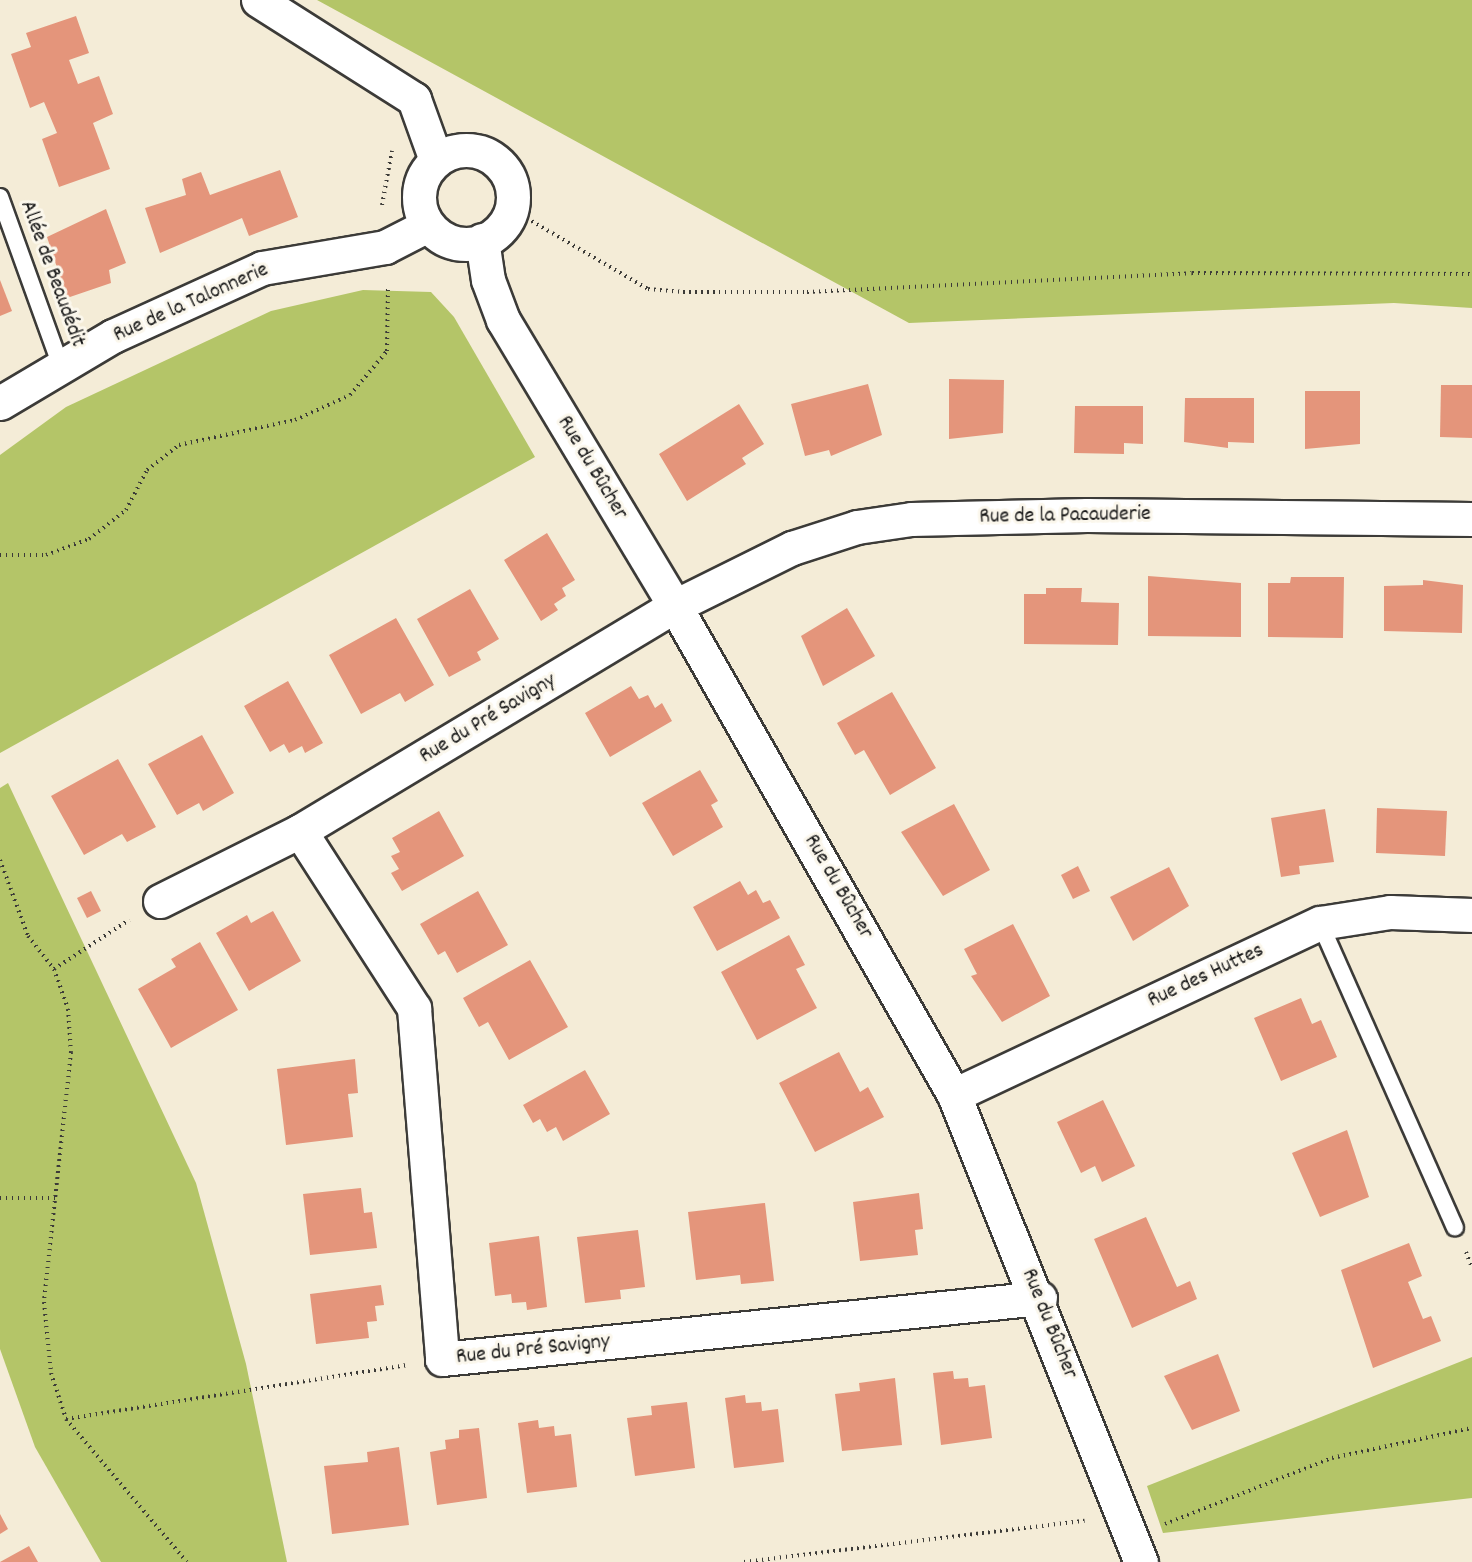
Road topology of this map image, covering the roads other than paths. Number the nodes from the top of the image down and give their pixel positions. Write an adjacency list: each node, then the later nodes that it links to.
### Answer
1 (258, 0): 2 (street)
2 (436, 160): 4 (street); 5 (street)
3 (0, 197): 6 (lane, Allée de Beaudédit)
4 (428, 225): 5 (street); 6 (street, Rue de la Talonnerie)
5 (482, 240): 9 (street, Rue du Bûcher)
6 (61, 366): 7 (street, Rue de la Talonnerie)
7 (0, 403)
8 (1472, 519): 9 (street, Rue de la Pacauderie)
9 (675, 606): 10 (street, Rue du Pré Savigny); 14 (street, Rue du Bûcher)
10 (300, 831): 11 (street, Rue du Pré Savigny); 16 (street, Rue du Pré Savigny)
11 (160, 901)
12 (1472, 915): 13 (street, Rue des Huttes)
13 (1320, 923): 14 (street, Rue des Huttes); 15 (lane)
14 (954, 1095): 16 (street, Rue du Bûcher)
15 (1455, 1227)
16 (1040, 1298): 17 (street, Rue du Bûcher)
17 (1133, 1538)

